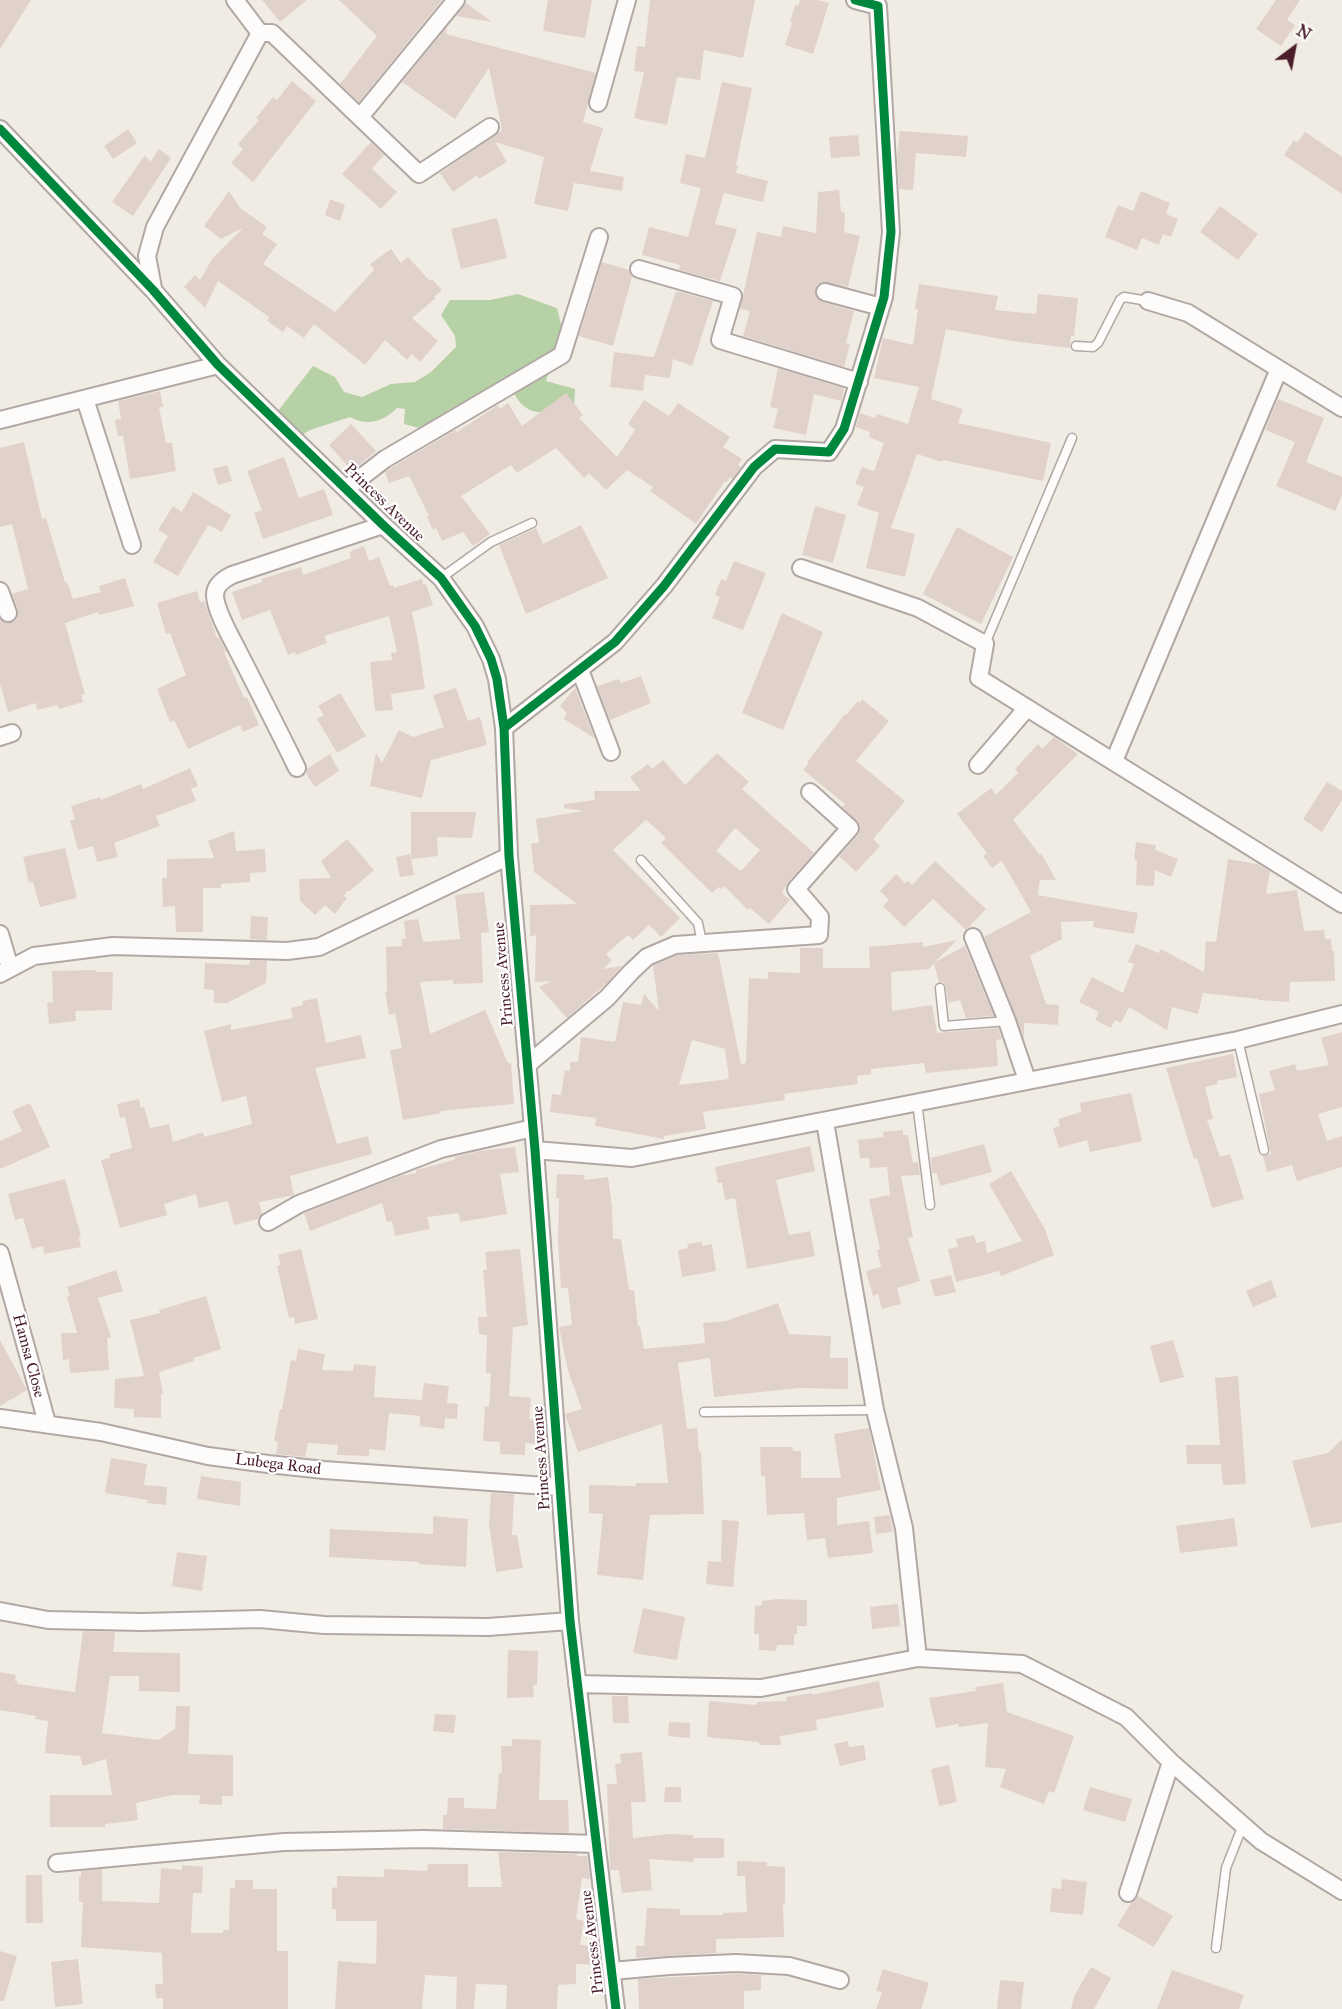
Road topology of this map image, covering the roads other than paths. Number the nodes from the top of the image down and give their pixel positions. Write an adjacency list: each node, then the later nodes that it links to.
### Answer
1 (235, 0): 5 (street)
2 (456, 0): 7 (street)
3 (627, 0): 6 (street)
4 (855, 0): 15 (street)
5 (260, 33): 7 (street); 12 (street)
6 (598, 103)
7 (360, 117): 8 (street)
8 (490, 127)
9 (0, 129): 12 (street, Princess Avenue)
10 (599, 237): 24 (street)
11 (639, 268): 19 (street)
12 (153, 290): 17 (street, Princess Avenue)
13 (825, 292): 15 (street)
14 (1148, 301): 16 (lane); 18 (street)
15 (881, 307): 19 (street)
16 (1076, 346)
17 (218, 365): 20 (street); 24 (street, Princess Avenue)
18 (1279, 369): 21 (street); 37 (street)
19 (859, 382): 33 (street)
20 (85, 399): 22 (street); 27 (street)
21 (1342, 408)
22 (0, 420)
23 (1072, 438): 32 (lane)
24 (346, 489): 26 (street, Princess Avenue)
25 (532, 523): 29 (lane)
26 (383, 525): 29 (street, Princess Avenue); 39 (street)
27 (132, 545)
28 (801, 568): 32 (street)
29 (441, 578): 35 (street, Princess Avenue)
30 (0, 591): 31 (street)
31 (8, 613)
32 (985, 644): 34 (street)
33 (580, 670): 35 (street); 36 (street)
34 (1027, 708): 37 (street); 38 (street)
35 (504, 728): 41 (street, Princess Avenue)
36 (611, 752)
37 (1114, 761): 43 (street)
38 (978, 765)
39 (297, 768)
40 (810, 792): 46 (street)
41 (509, 856): 47 (street); 52 (street, Princess Avenue)
42 (641, 860): 46 (lane)
43 (1342, 904)
44 (0, 934): 47 (street)
45 (973, 937): 50 (street)
46 (702, 944): 52 (street)
47 (5, 971)
48 (940, 988): 50 (lane)
49 (1342, 1014): 51 (street)
50 (1007, 1021): 53 (street)
51 (1238, 1040): 53 (street); 58 (lane)
52 (527, 1065): 56 (street, Princess Avenue)
53 (1027, 1080): 54 (street)
54 (917, 1102): 55 (street); 59 (lane)
55 (825, 1122): 57 (street); 62 (street)
56 (533, 1128): 57 (street, Princess Avenue); 60 (street)
57 (535, 1150): 66 (street, Princess Avenue)
58 (1264, 1150)
59 (930, 1205)
60 (268, 1222)
61 (0, 1253): 65 (street, Hamsa Close)
62 (875, 1410): 63 (lane); 69 (street)
63 (704, 1412)
64 (0, 1418): 65 (street, Lubega Road)
65 (47, 1424): 66 (street, Lubega Road)
66 (560, 1487): 68 (street, Princess Avenue)
67 (0, 1611): 68 (street)
68 (570, 1621): 70 (street, Princess Avenue)
69 (918, 1658): 70 (street); 71 (street)
70 (577, 1684): 73 (street, Princess Avenue)
71 (1171, 1762): 72 (street); 76 (street)
72 (1243, 1825): 75 (street); 77 (lane)
73 (596, 1844): 74 (street); 78 (street, Princess Avenue)
74 (57, 1863)
75 (1342, 1891)
76 (1128, 1893)
77 (1216, 1948)
78 (612, 1971): 79 (street); 80 (street, Princess Avenue)
79 (840, 1980)
80 (616, 2009)

